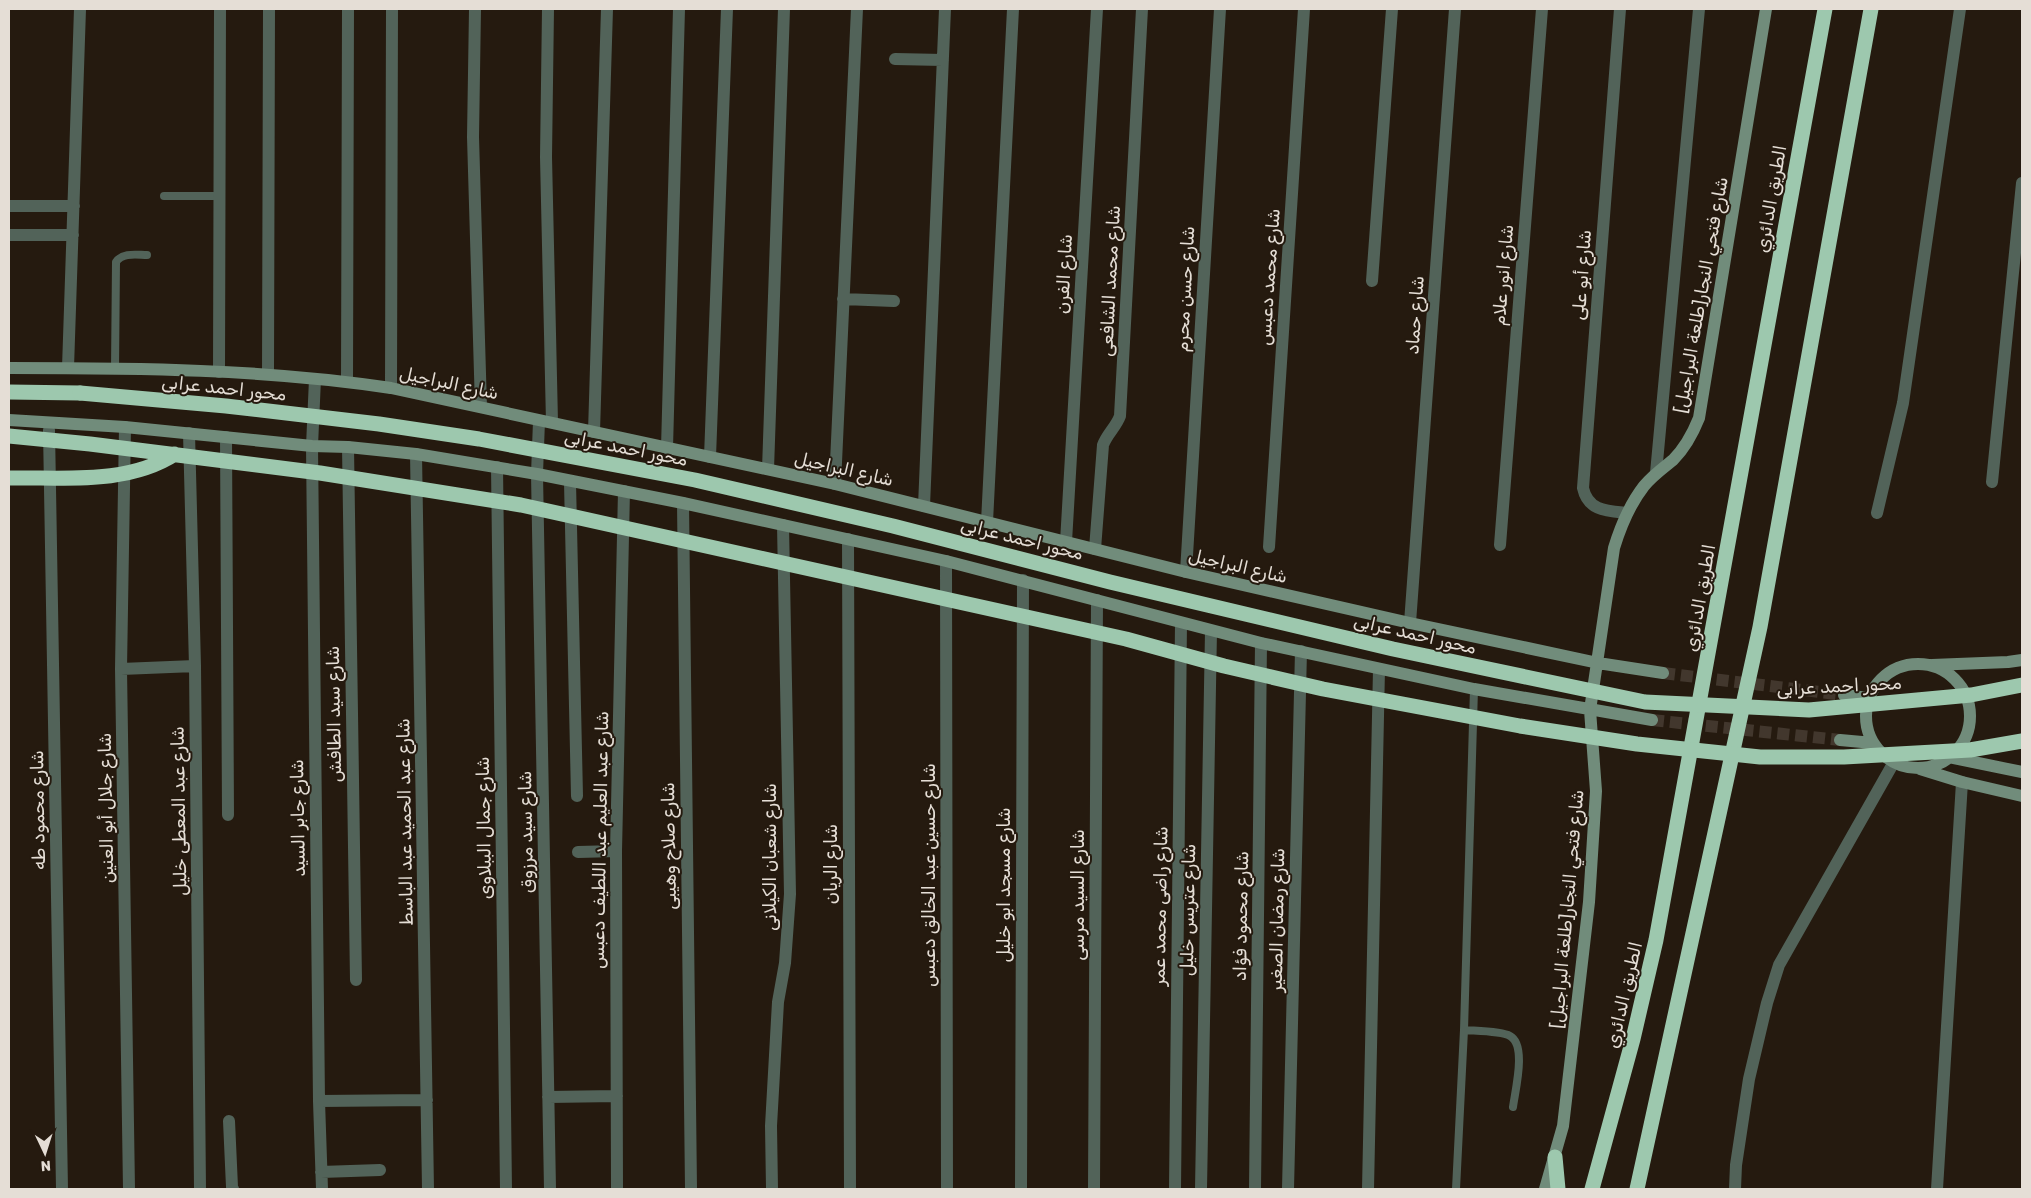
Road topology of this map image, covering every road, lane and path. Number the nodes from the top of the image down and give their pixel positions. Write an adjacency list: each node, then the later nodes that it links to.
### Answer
1 (80, 9): 34 (street)
2 (220, 9): 32 (street)
3 (269, 9): 45 (street)
4 (348, 9): 47 (street)
5 (392, 9): 48 (street)
6 (475, 9): 50 (street)
7 (548, 9): 52 (street, شارع سيد مرزوق)
8 (607, 9): 56 (street)
9 (679, 9): 62 (street)
10 (727, 9): 65 (street)
11 (784, 9): 67 (street)
12 (857, 9): 39 (street)
13 (945, 9): 29 (street)
14 (1013, 9): 79 (street)
15 (1097, 9): 82 (street, شارع الفرن)
16 (1142, 9): 85 (street, شارع محمد الشافعى)
17 (1220, 9): 87 (street, شارع حسن محرم)
18 (1304, 9): 84 (street, شارع محمد دعبس)
19 (1392, 9): 38 (street)
20 (1455, 9): 91 (street, شارع حماد)
21 (1542, 9): 83 (street, شارع انور علام)
22 (1620, 9): 77 (street, شارع أبو على)
23 (1699, 9): 68 (street)
24 (1766, 9): 68 (street, شارع فتحي النجار[طلعة البراجيل])
25 (1825, 9): 157 (highway, الطريق الدائري)
26 (1871, 9): 158 (highway)
27 (1960, 9): 78 (street)
28 (895, 59): 29 (street)
29 (943, 60): 76 (street)
30 (2022, 183): 72 (street)
31 (164, 196): 32 (lane)
32 (219, 196): 44 (street)
33 (9, 206): 34 (street)
34 (74, 206): 36 (street)
35 (9, 235): 36 (street)
36 (72, 235): 42 (street)
37 (147, 255): 43 (lane)
38 (1372, 281)
39 (843, 299): 40 (street); 73 (street)
40 (894, 300)
41 (9, 368): 42 (street, شارع البراجيل)
42 (68, 368): 43 (street, شارع البراجيل)
43 (115, 369): 44 (street, شارع البراجيل)
44 (219, 372): 45 (street, شارع البراجيل)
45 (268, 374): 46 (street, شارع البراجيل)
46 (315, 379): 47 (street, شارع البراجيل); 60 (street, شارع جابر السيد)
47 (347, 381): 48 (street, شارع البراجيل)
48 (391, 388): 50 (street, شارع البراجيل)
49 (9, 392): 102 (highway, محور احمد عرابى, bridge)
50 (481, 407): 52 (street, شارع البراجيل)
51 (9, 420): 53 (street)
52 (545, 422): 56 (street, شارع البراجيل); 69 (street, شارع سيد مرزوق)
53 (100, 426): 54 (street); 55 (street)
54 (125, 427): 57 (street); 100 (street, شارع جلال أبو العنين)
55 (49, 430): 58 (street); 134 (street, شارع محمود طه)
56 (594, 432): 62 (street, شارع البراجيل)
57 (190, 433): 59 (street); 98 (street, شارع عبد المعطى خليل)
58 (9, 434): 63 (highway, bridge)
59 (226, 437): 60 (street); 120 (street)
60 (312, 446): 61 (street); 128 (street, شارع جابر السيد)
61 (348, 447): 64 (street); 123 (street, شارع سيد الطافش)
62 (667, 448): 65 (street, شارع البراجيل)
63 (175, 454): 70 (highway, bridge); 109 (highway, bridge)
64 (416, 454): 66 (street); 127 (street, شارع عبد الحميد عبد الباسط)
65 (710, 457): 67 (street, شارع البراجيل)
66 (497, 467): 69 (street); 140 (street, شارع جمال الببلاوى)
67 (768, 470): 73 (street, شارع البراجيل)
68 (1656, 473): 77 (street, شارع فتحي النجار[طلعة البراجيل])
69 (537, 474): 71 (street); 126 (street, شارع سيد مرزوق)
70 (9, 478)
71 (570, 482): 74 (street); 118 (street)
72 (1992, 482)
73 (835, 484): 76 (street, شارع البراجيل)
74 (624, 491): 75 (street); 121 (street, شارع عبد العليم عبد اللطيف دعبس)
75 (683, 503): 80 (street); 143 (street, شارع صلاح وهيبى)
76 (924, 506): 79 (street, شارع البراجيل)
77 (1627, 513): 96 (street, شارع فتحي النجار[طلعة البراجيل])
78 (1877, 513)
79 (987, 522): 82 (street, شارع البراجيل)
80 (783, 525): 81 (street); 144 (street, شارع شعبان الكيلانى)
81 (848, 539): 86 (street); 145 (street, شارع الريان)
82 (1066, 542): 85 (street, شارع البراجيل)
83 (1500, 545)
84 (1269, 547)
85 (1095, 549): 87 (street, شارع البراجيل)
86 (946, 561): 88 (street); 146 (street, شارع حسين عبد الخالق دعبس)
87 (1186, 572): 91 (street, شارع البراجيل)
88 (1023, 580): 89 (street); 147 (street, شارع مسجد ابو خليل)
89 (1097, 600): 90 (street); 148 (street, شارع السيد مرسى)
90 (1181, 623): 92 (street); 149 (street, شارع راضى محمد عمر)
91 (1410, 623): 96 (street, شارع البراجيل)
92 (1210, 631): 93 (street); 150 (street, شارع عتريس خليل)
93 (1261, 643): 94 (street); 151 (street, شارع محمود فؤاد)
94 (1301, 652): 99 (street); 152 (street, شارع رمضان الصغير)
95 (2022, 660): 97 (street)
96 (1598, 663): 101 (street, شارع البراجيل); 106 (street, شارع فتحي النجار[طلعة البراجيل])
97 (1928, 665): 105 (street); 111 (street)
98 (195, 666): 100 (street); 136 (street, شارع عبد المعطى خليل)
99 (1379, 668): 103 (street); 153 (street)
100 (121, 669): 135 (street, شارع جلال أبو العنين)
101 (1663, 673)
102 (2022, 685)
103 (1474, 689): 106 (street); 124 (lane)
104 (1844, 695): 105 (street)
105 (1868, 698): 110 (street)
106 (1590, 710): 107 (street); 131 (street, شارع فتحي النجار[طلعة البراجيل])
107 (1652, 720)
108 (1840, 740): 110 (street)
109 (2022, 741)
110 (1873, 743): 114 (street)
111 (1962, 743): 112 (street); 113 (street)
112 (2022, 748)
113 (1949, 757): 115 (street); 116 (street)
114 (1894, 762): 115 (street); 159 (street)
115 (1915, 767): 117 (street)
116 (2022, 772)
117 (1962, 782): 119 (street); 160 (street)
118 (577, 796)
119 (2022, 796)
120 (228, 815)
121 (616, 851): 122 (street); 125 (street, شارع عبد العليم عبد اللطيف دعبس)
122 (578, 852)
123 (356, 980)
124 (1464, 1030): 129 (lane); 154 (lane)
125 (617, 1096): 126 (street); 142 (street, شارع عبد العليم عبد اللطيف دعبس)
126 (548, 1097): 141 (street, شارع سيد مرزوق)
127 (427, 1100): 128 (street); 139 (street, شارع عبد الحميد عبد الباسط)
128 (319, 1101): 133 (street, شارع جابر السيد)
129 (1513, 1107)
130 (229, 1121): 137 (street)
131 (1555, 1157): 155 (street, شارع فتحي النجار[طلعة البراجيل]); 156 (highway)
132 (380, 1170): 133 (street)
133 (321, 1172): 138 (street, شارع جابر السيد)
134 (62, 1189)
135 (129, 1189)
136 (200, 1189)
137 (233, 1189)
138 (322, 1189)
139 (428, 1189)
140 (506, 1189)
141 (550, 1189)
142 (617, 1189)
143 (691, 1189)
144 (772, 1189)
145 (850, 1189)
146 (947, 1189)
147 (1021, 1189)
148 (1094, 1189)
149 (1175, 1189)
150 (1201, 1189)
151 (1255, 1189)
152 (1288, 1189)
153 (1368, 1189)
154 (1456, 1189)
155 (1545, 1189)
156 (1558, 1189)
157 (1592, 1189)
158 (1637, 1189)
159 (1735, 1189)
160 (1937, 1189)

